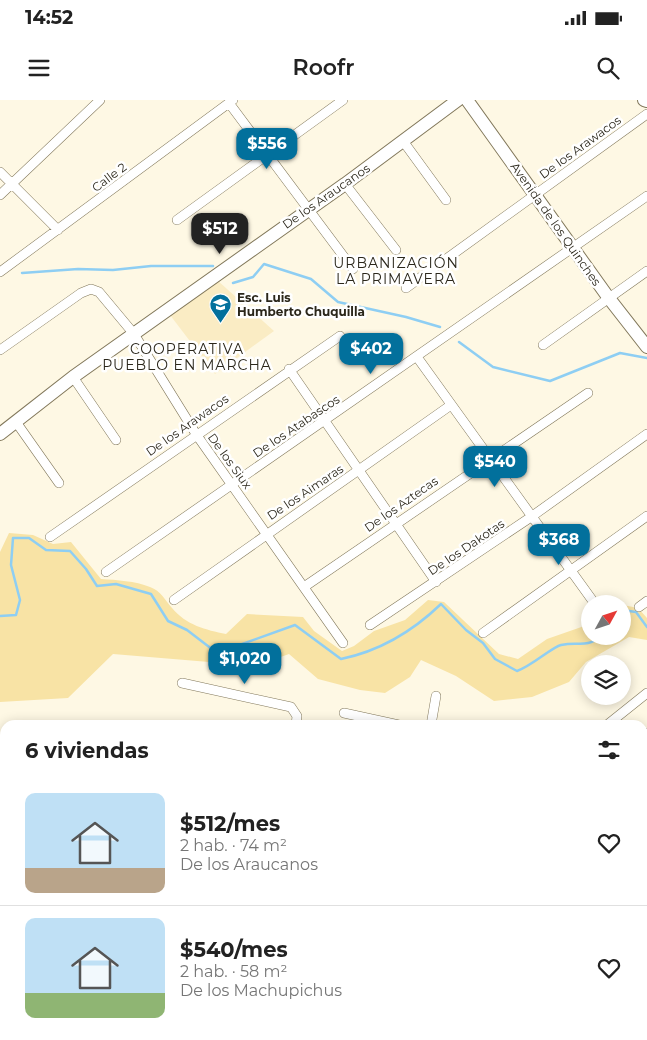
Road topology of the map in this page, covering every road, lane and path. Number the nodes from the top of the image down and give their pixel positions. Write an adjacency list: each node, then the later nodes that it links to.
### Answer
1 (100, 100): 10 (street)
2 (343, 100): 8 (street)
3 (458, 100): 7 (street, De los Araucanos)
4 (467, 100): 13 (street, Avenida de los Quinches)
5 (227, 102): 8 (street); 18 (street, Calle 2)
6 (647, 114): 13 (street, De los Arawacos)
7 (403, 141): 11 (street, De los Araucanos); 15 (street)
8 (268, 155): 16 (street); 17 (street)
9 (0, 172): 10 (street)
10 (11, 183): 12 (street); 18 (street)
11 (345, 184): 16 (street, De los Araucanos); 20 (street)
12 (0, 195)
13 (536, 195): 19 (street, Avenida de los Quinches); 24 (street, De los Arawacos)
14 (647, 196): 19 (street, De los Atabascos)
15 (446, 200)
16 (310, 208): 21 (street); 26 (street, De los Araucanos)
17 (177, 220)
18 (58, 230): 23 (street, Calle 2)
19 (573, 246): 25 (street, Avenida de los Quinches); 31 (street, De los Atabascos)
20 (396, 250)
21 (353, 269)
22 (647, 271): 25 (street)
23 (0, 272)
24 (406, 288)
25 (608, 297): 28 (street); 29 (street, Avenida de los Quinches)
26 (134, 334): 30 (street, De los Siux); 33 (street, De los Araucanos); 39 (street, De los Siux)
27 (340, 336): 32 (street, De los Arawacos)
28 (543, 345)
29 (647, 346)
30 (0, 350)
31 (417, 358): 35 (street); 36 (street, De los Atabascos)
32 (289, 369): 36 (street); 39 (street, De los Arawacos)
33 (73, 377): 37 (street, De los Araucanos); 41 (street)
34 (588, 392): 42 (street, De los Aztecas)
35 (451, 405): 42 (street); 43 (street, De los Aimaras)
36 (325, 421): 43 (street); 45 (street, De los Atabascos)
37 (16, 422): 38 (street, De los Araucanos); 44 (street)
38 (0, 434)
39 (196, 434): 45 (street, De los Siux); 50 (street, De los Arawacos)
40 (647, 434): 47 (street, De los Dakotas)
41 (116, 440)
42 (489, 458): 47 (street); 48 (street, De los Aztecas)
43 (359, 470): 48 (street); 49 (street, De los Aimaras)
44 (59, 482)
45 (232, 484): 49 (street, De los Siux); 51 (street, De los Atabascos)
46 (647, 516): 52 (street)
47 (531, 517): 52 (street); 53 (street, De los Dakotas)
48 (395, 523): 53 (street); 54 (street, De los Aztecas)
49 (267, 533): 54 (street, De los Siux); 56 (street, De los Aimaras)
50 (50, 537)
51 (106, 572)
52 (571, 572): 55 (street); 58 (street)
53 (436, 582): 57 (street, De los Dakotas)
54 (304, 587): 59 (street, De los Siux)
55 (588, 595)
56 (174, 600)
57 (370, 625)
58 (483, 633)
59 (343, 643)
60 (182, 684): 64 (street)
61 (647, 693): 67 (street)
62 (436, 696): 66 (street)
63 (344, 713): 65 (street)
64 (297, 720)
65 (376, 720)
66 (432, 720)
67 (613, 720)

